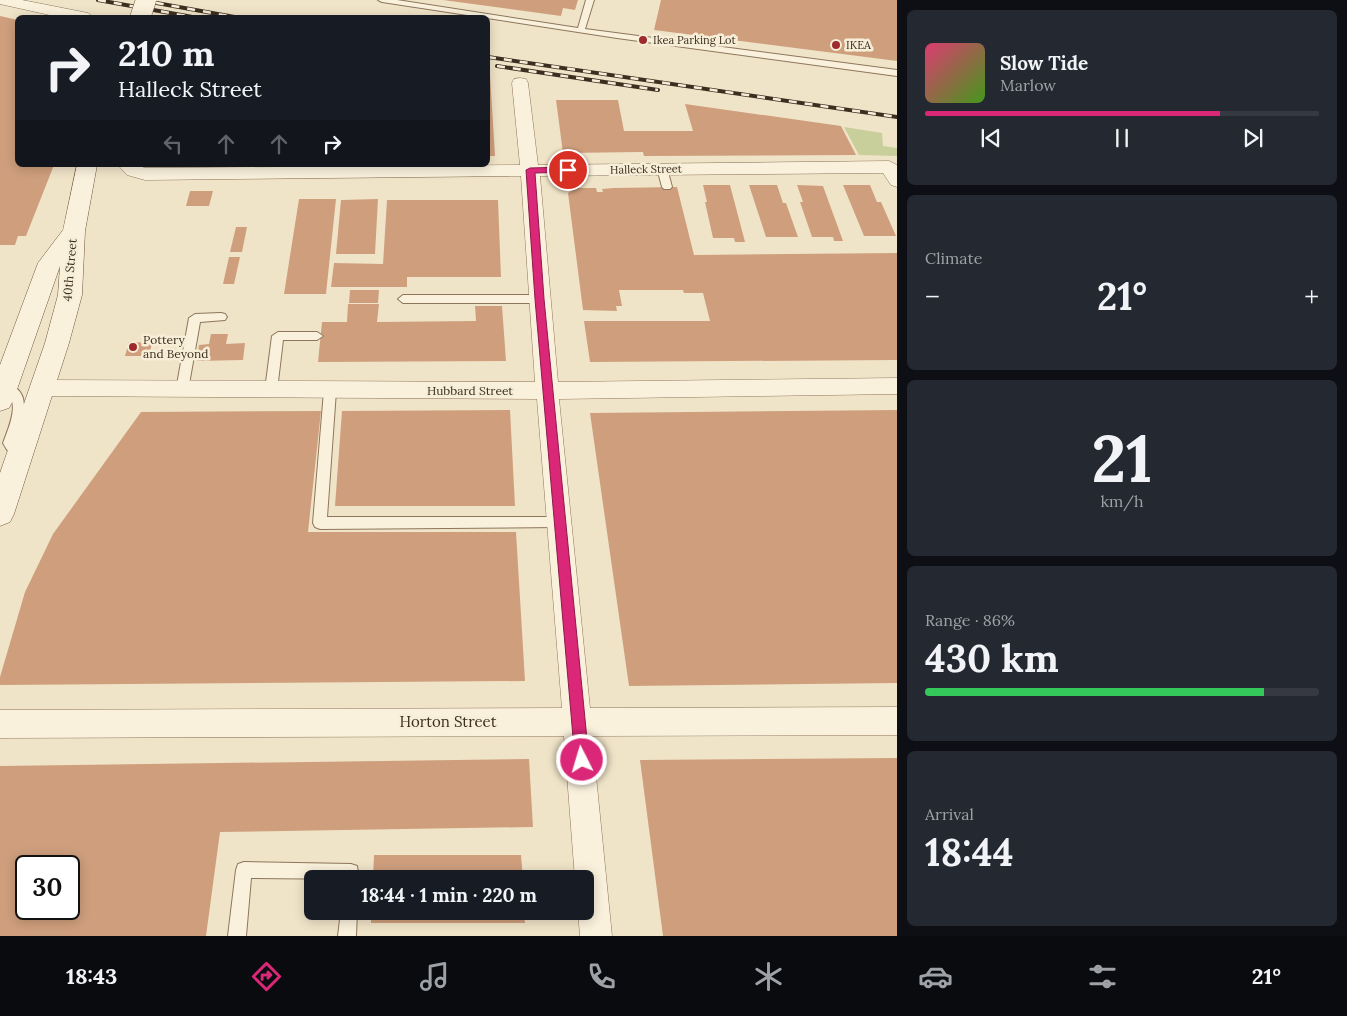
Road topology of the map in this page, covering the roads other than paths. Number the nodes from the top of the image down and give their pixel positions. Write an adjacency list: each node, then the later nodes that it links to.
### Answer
1 (0, 0): 5 (street)
2 (146, 0): 6 (main road, bridge)
3 (382, 0): 7 (lane)
4 (590, 0): 9 (lane)
5 (73, 15)
6 (141, 15)
7 (482, 15)
8 (490, 16): 9 (lane)
9 (581, 30): 10 (lane)
10 (897, 73)
11 (520, 83): 18 (street)
12 (87, 167): 21 (main road)
13 (130, 168): 16 (street, Halleck Street)
14 (377, 168): 17 (street, Halleck Street); 18 (street, Halleck Street)
15 (662, 168): 18 (street, Halleck Street); 19 (street, Halleck Street); 20 (lane)
16 (174, 169): 17 (street, Halleck Street)
17 (321, 169)
18 (530, 170): 23 (street)
19 (893, 174)
20 (667, 187)
21 (74, 231): 27 (main road, 40th Street); 32 (main road, 40th Street)
22 (403, 299): 23 (lane)
23 (540, 299): 31 (street)
24 (221, 317): 28 (lane)
25 (317, 336): 29 (lane)
26 (897, 386): 31 (street, Hubbard Street)
27 (42, 388): 28 (street, Hubbard Street); 33 (main road, 40th Street)
28 (182, 390): 29 (street, Hubbard Street)
29 (271, 390): 30 (street, Hubbard Street)
30 (330, 391): 31 (street, Hubbard Street); 35 (lane)
31 (548, 391): 35 (street)
32 (2, 392): 33 (lane)
33 (20, 455): 34 (main road, 40th Street)
34 (0, 514)
35 (559, 522): 36 (street)
36 (578, 721): 37 (street, Horton Street); 38 (street, Horton Street); 43 (street)
37 (897, 721)
38 (0, 724)
39 (304, 871): 41 (lane)
40 (349, 920): 42 (lane)
41 (237, 936)
42 (348, 936)
43 (596, 936)

